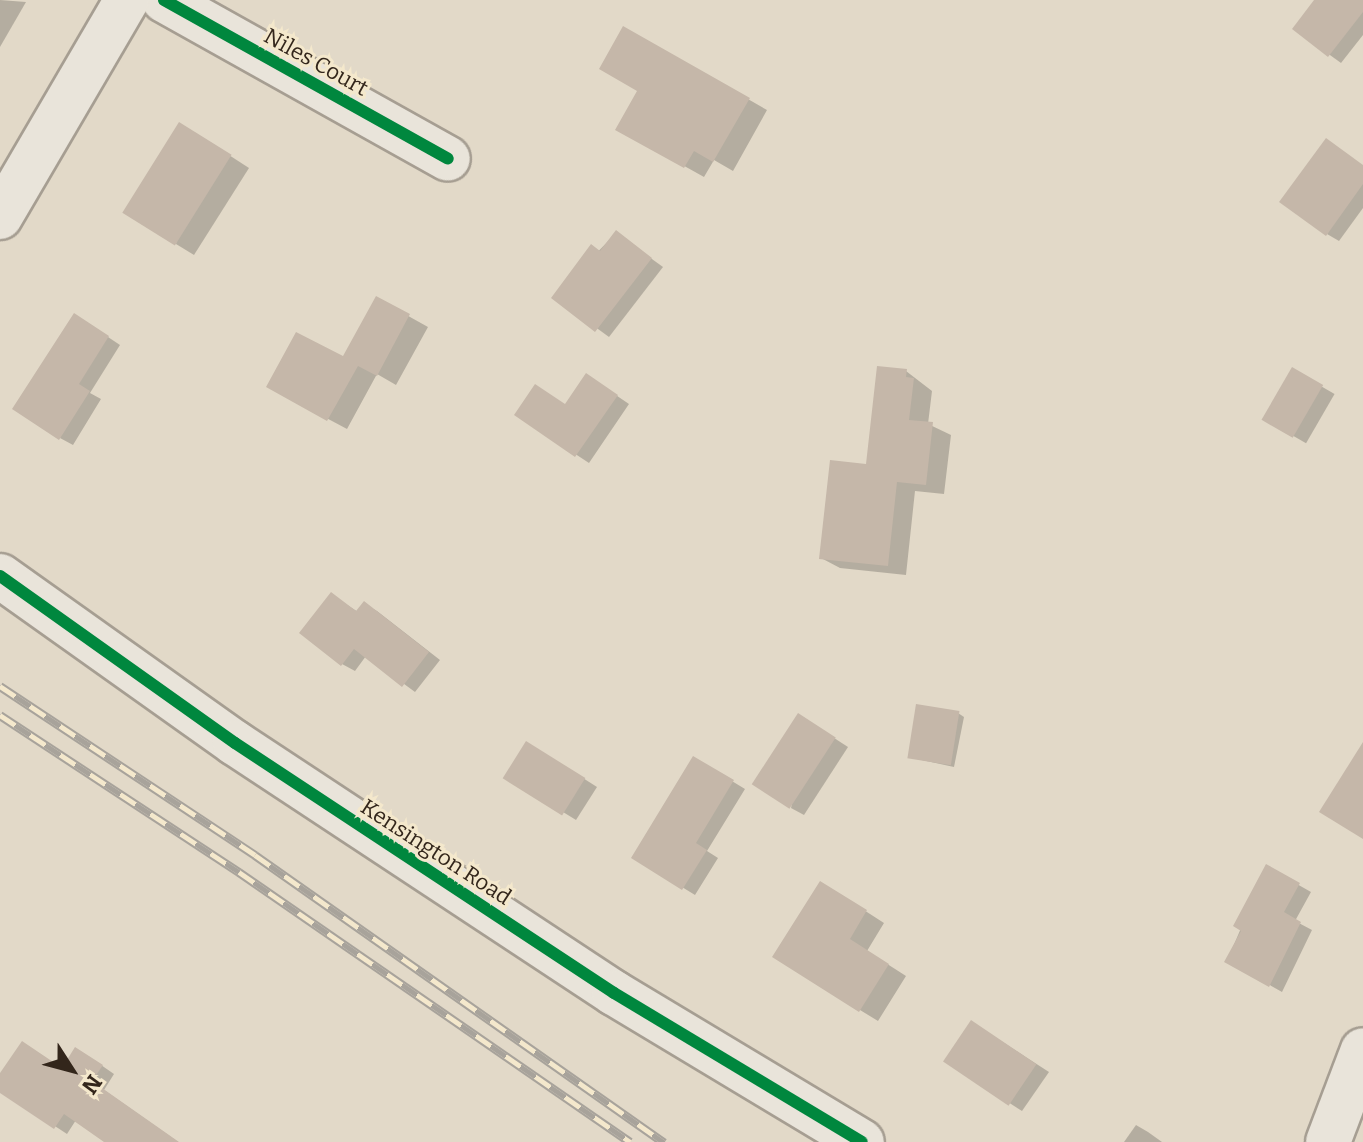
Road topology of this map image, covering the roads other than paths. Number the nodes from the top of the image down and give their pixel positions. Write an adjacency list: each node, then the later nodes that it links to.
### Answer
1 (127, 0): 4 (street)
2 (164, 0): 3 (street, Niles Court)
3 (448, 159)
4 (0, 217)
5 (0, 576): 7 (street, Kensington Road)
6 (1363, 1050): 8 (street)
7 (862, 1142)
8 (1328, 1142)

